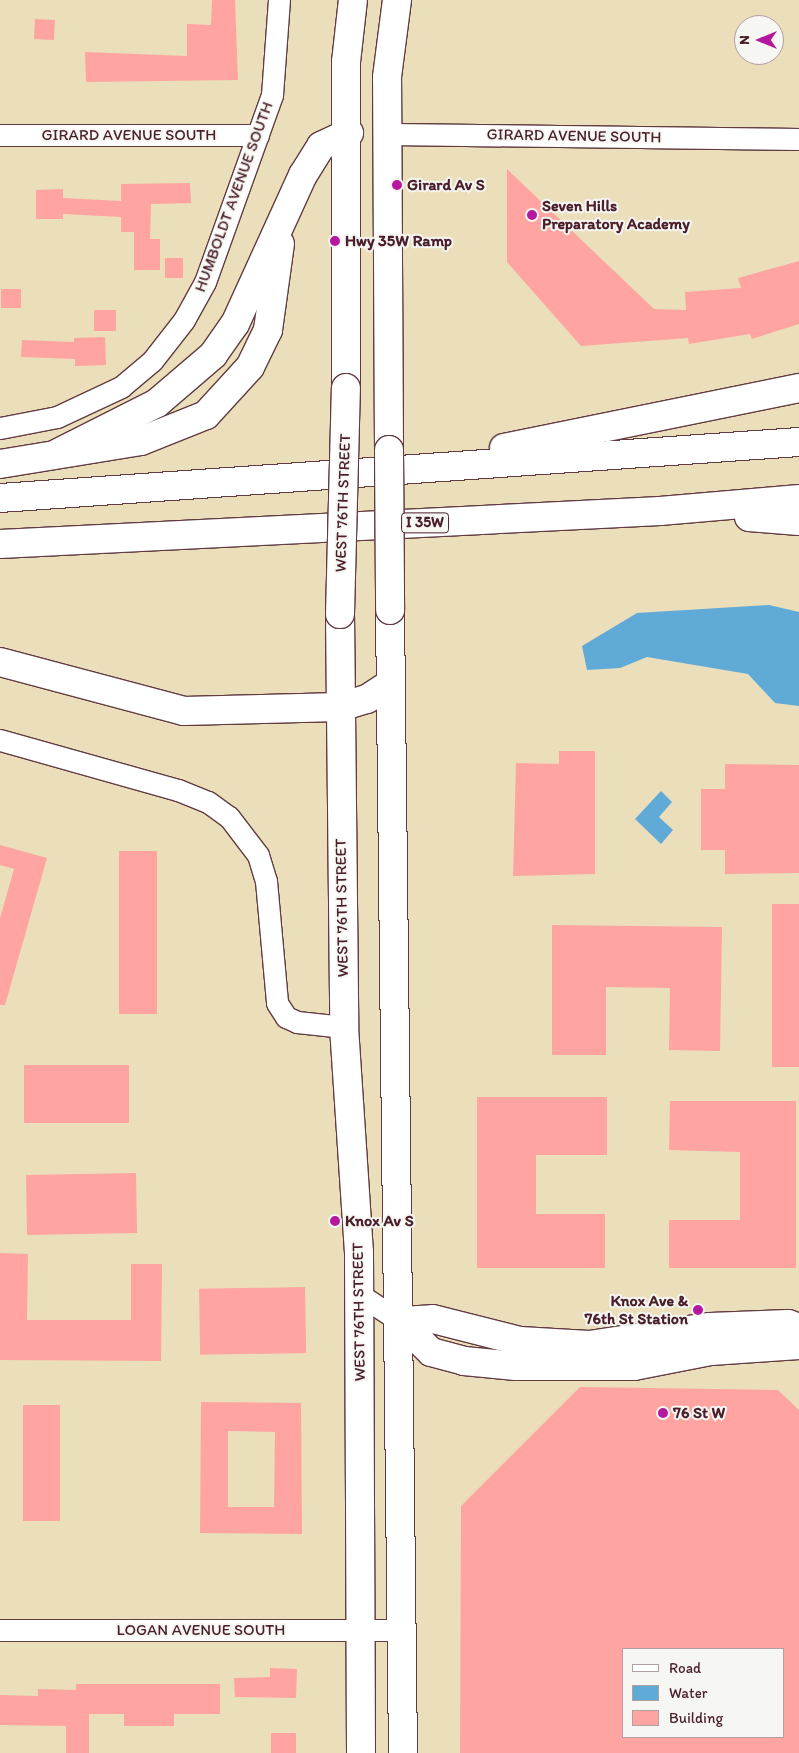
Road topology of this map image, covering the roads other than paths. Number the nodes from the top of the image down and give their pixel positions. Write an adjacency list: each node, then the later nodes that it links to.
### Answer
1 (279, 0): 7 (street, HUMBOLDT AVENUE SOUTH)
2 (353, 0): 4 (main road, WEST 76TH STREET)
3 (397, 0): 5 (main road)
4 (348, 133): 5 (main road, GIRARD AVENUE SOUTH); 9 (main road); 23 (main road, WEST 76TH STREET, bridge)
5 (389, 134): 8 (street, GIRARD AVENUE SOUTH); 22 (main road, bridge)
6 (0, 135): 7 (street, GIRARD AVENUE SOUTH)
7 (258, 135): 11 (street, HUMBOLDT AVENUE SOUTH)
8 (799, 138)
9 (282, 225): 13 (main road); 13 (main road)
10 (799, 388): 15 (main road)
11 (0, 428)
12 (799, 442): 15 (main road)
13 (58, 453): 14 (main road)
14 (0, 464)
15 (387, 470): 16 (main road)
16 (0, 498)
17 (799, 499): 18 (main road, I 35W)
18 (660, 511): 19 (main road); 20 (main road, I 35W)
19 (799, 521)
20 (0, 544)
21 (0, 662): 23 (main road)
22 (390, 684): 23 (main road); 27 (main road)
23 (340, 707): 25 (main road, WEST 76TH STREET)
24 (0, 740): 25 (street)
25 (344, 1027): 26 (main road, WEST 76TH STREET)
26 (357, 1293): 27 (street); 31 (main road, WEST 76TH STREET)
27 (400, 1321): 28 (main road); 29 (main road); 32 (main road)
28 (799, 1328)
29 (799, 1345)
30 (0, 1630): 31 (street, LOGAN AVENUE SOUTH)
31 (361, 1630): 32 (street, LOGAN AVENUE SOUTH); 33 (main road, WEST 76TH STREET)
32 (403, 1630): 34 (main road)
33 (361, 1753)
34 (403, 1753)

